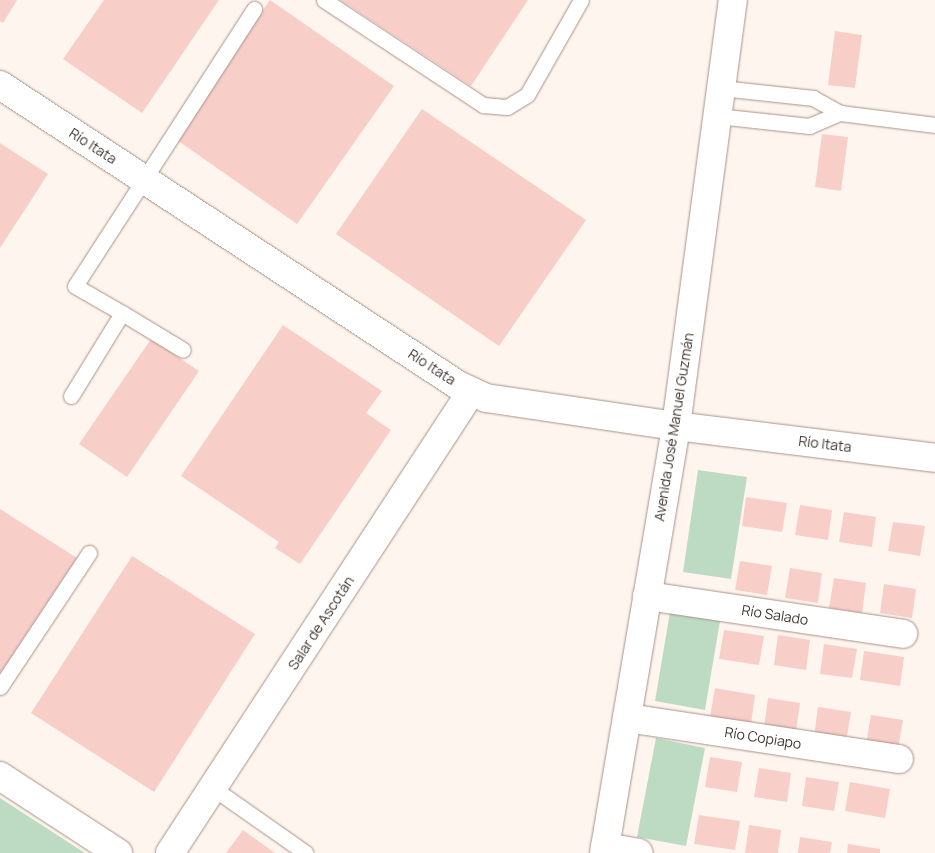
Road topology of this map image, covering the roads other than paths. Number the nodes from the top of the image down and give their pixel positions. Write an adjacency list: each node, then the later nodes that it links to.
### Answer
1 (324, 0): 2 (lane)
2 (581, 0)
3 (733, 0): 6 (street, Avenida José Manuel Guzmán)
4 (254, 10): 10 (lane)
5 (0, 85): 10 (street, Río Itata)
6 (721, 88): 7 (lane); 8 (street, Avenida José Manuel Guzmán)
7 (840, 113): 8 (lane); 9 (lane)
8 (717, 116): 15 (street, Avenida José Manuel Guzmán)
9 (935, 125)
10 (143, 179): 11 (lane); 13 (street, Río Itata)
11 (122, 313): 12 (lane); 14 (lane)
12 (183, 350)
13 (472, 392): 15 (street, Río Itata); 24 (street, Salar de Ascotán)
14 (71, 396)
15 (676, 426): 16 (street, Río Itata); 18 (street, Avenida José Manuel Guzmán)
16 (935, 458)
17 (89, 553): 20 (lane)
18 (647, 596): 19 (street, Río Salado); 21 (street, Avenida José Manuel Guzmán)
19 (903, 634)
20 (0, 687)
21 (627, 718): 22 (street, Río Copiapo); 25 (street, Avenida José Manuel Guzmán)
22 (899, 759)
23 (0, 776): 26 (street)
24 (213, 788): 27 (street, Salar de Ascotán); 28 (lane)
25 (604, 850): 29 (street)
26 (118, 853)
27 (170, 853)
28 (306, 853)
29 (638, 853)

